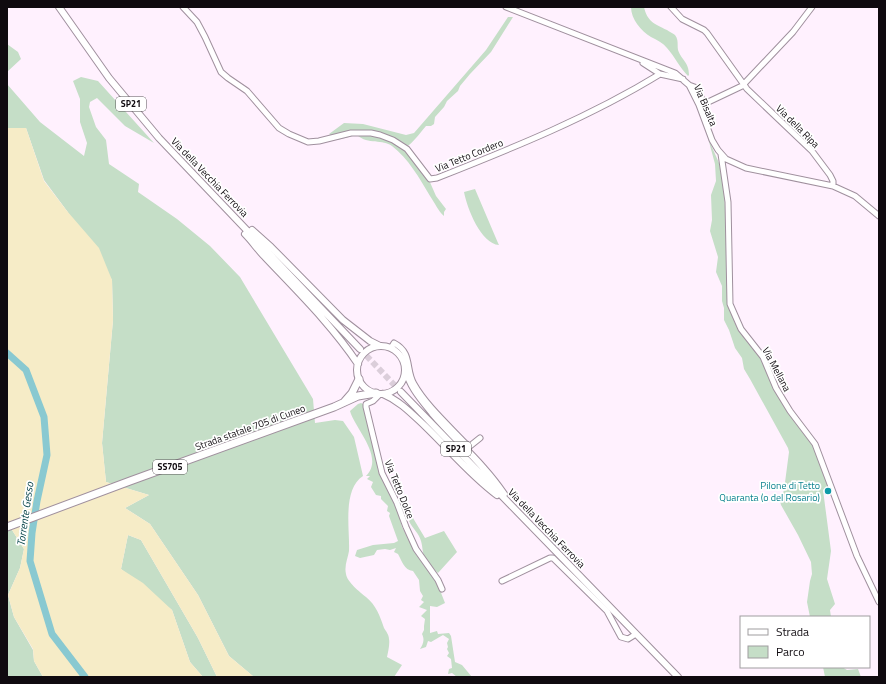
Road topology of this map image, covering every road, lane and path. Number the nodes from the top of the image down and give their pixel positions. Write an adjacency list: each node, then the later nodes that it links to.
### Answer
1 (58, 7): 15 (main road, Via della Vecchia Ferrovia / SP21)
2 (183, 7): 7 (street, Via Tetto Cordero)
3 (506, 7): 6 (street, Via Bisalta)
4 (671, 7): 9 (street, Via della Ripa)
5 (812, 7): 9 (street)
6 (640, 60): 7 (street); 8 (street, Via Bisalta)
7 (660, 74): 8 (street)
8 (683, 79): 10 (street, Via Bisalta)
9 (744, 84): 11 (street); 14 (street, Via della Ripa)
10 (689, 85): 11 (street); 12 (street, Via Bisalta)
11 (704, 104): 12 (street)
12 (706, 124): 13 (street, Via Bisalta)
13 (721, 154): 14 (street, Via Bisalta); 31 (street, Via Mellana)
14 (833, 186): 16 (street, Via Bisalta)
15 (212, 194): 17 (main road); 19 (main road, Via della Vecchia Ferrovia / SP21); 20 (main road)
16 (879, 216)
17 (380, 346): 18 (main road); 20 (main road)
18 (391, 348): 21 (main road); 26 (street)
19 (360, 349)
20 (358, 364): 22 (main road)
21 (405, 368): 24 (main road); 27 (main road)
22 (359, 379): 24 (main road); 25 (highway, SS705)
23 (401, 392): 27 (main road, Via della Vecchia Ferrovia / SP21)
24 (380, 394): 25 (highway, SS705); 27 (main road); 30 (street, Via Tetto Dolce)
25 (343, 403): 28 (highway, Strada statale 705 di Cuneo / SS705)
26 (480, 438)
27 (511, 506): 32 (main road, Via della Vecchia Ferrovia)
28 (7, 528)
29 (502, 580): 32 (street)
30 (442, 589)
31 (879, 602)
32 (636, 634): 33 (main road, Via della Vecchia Ferrovia)
33 (678, 677)

